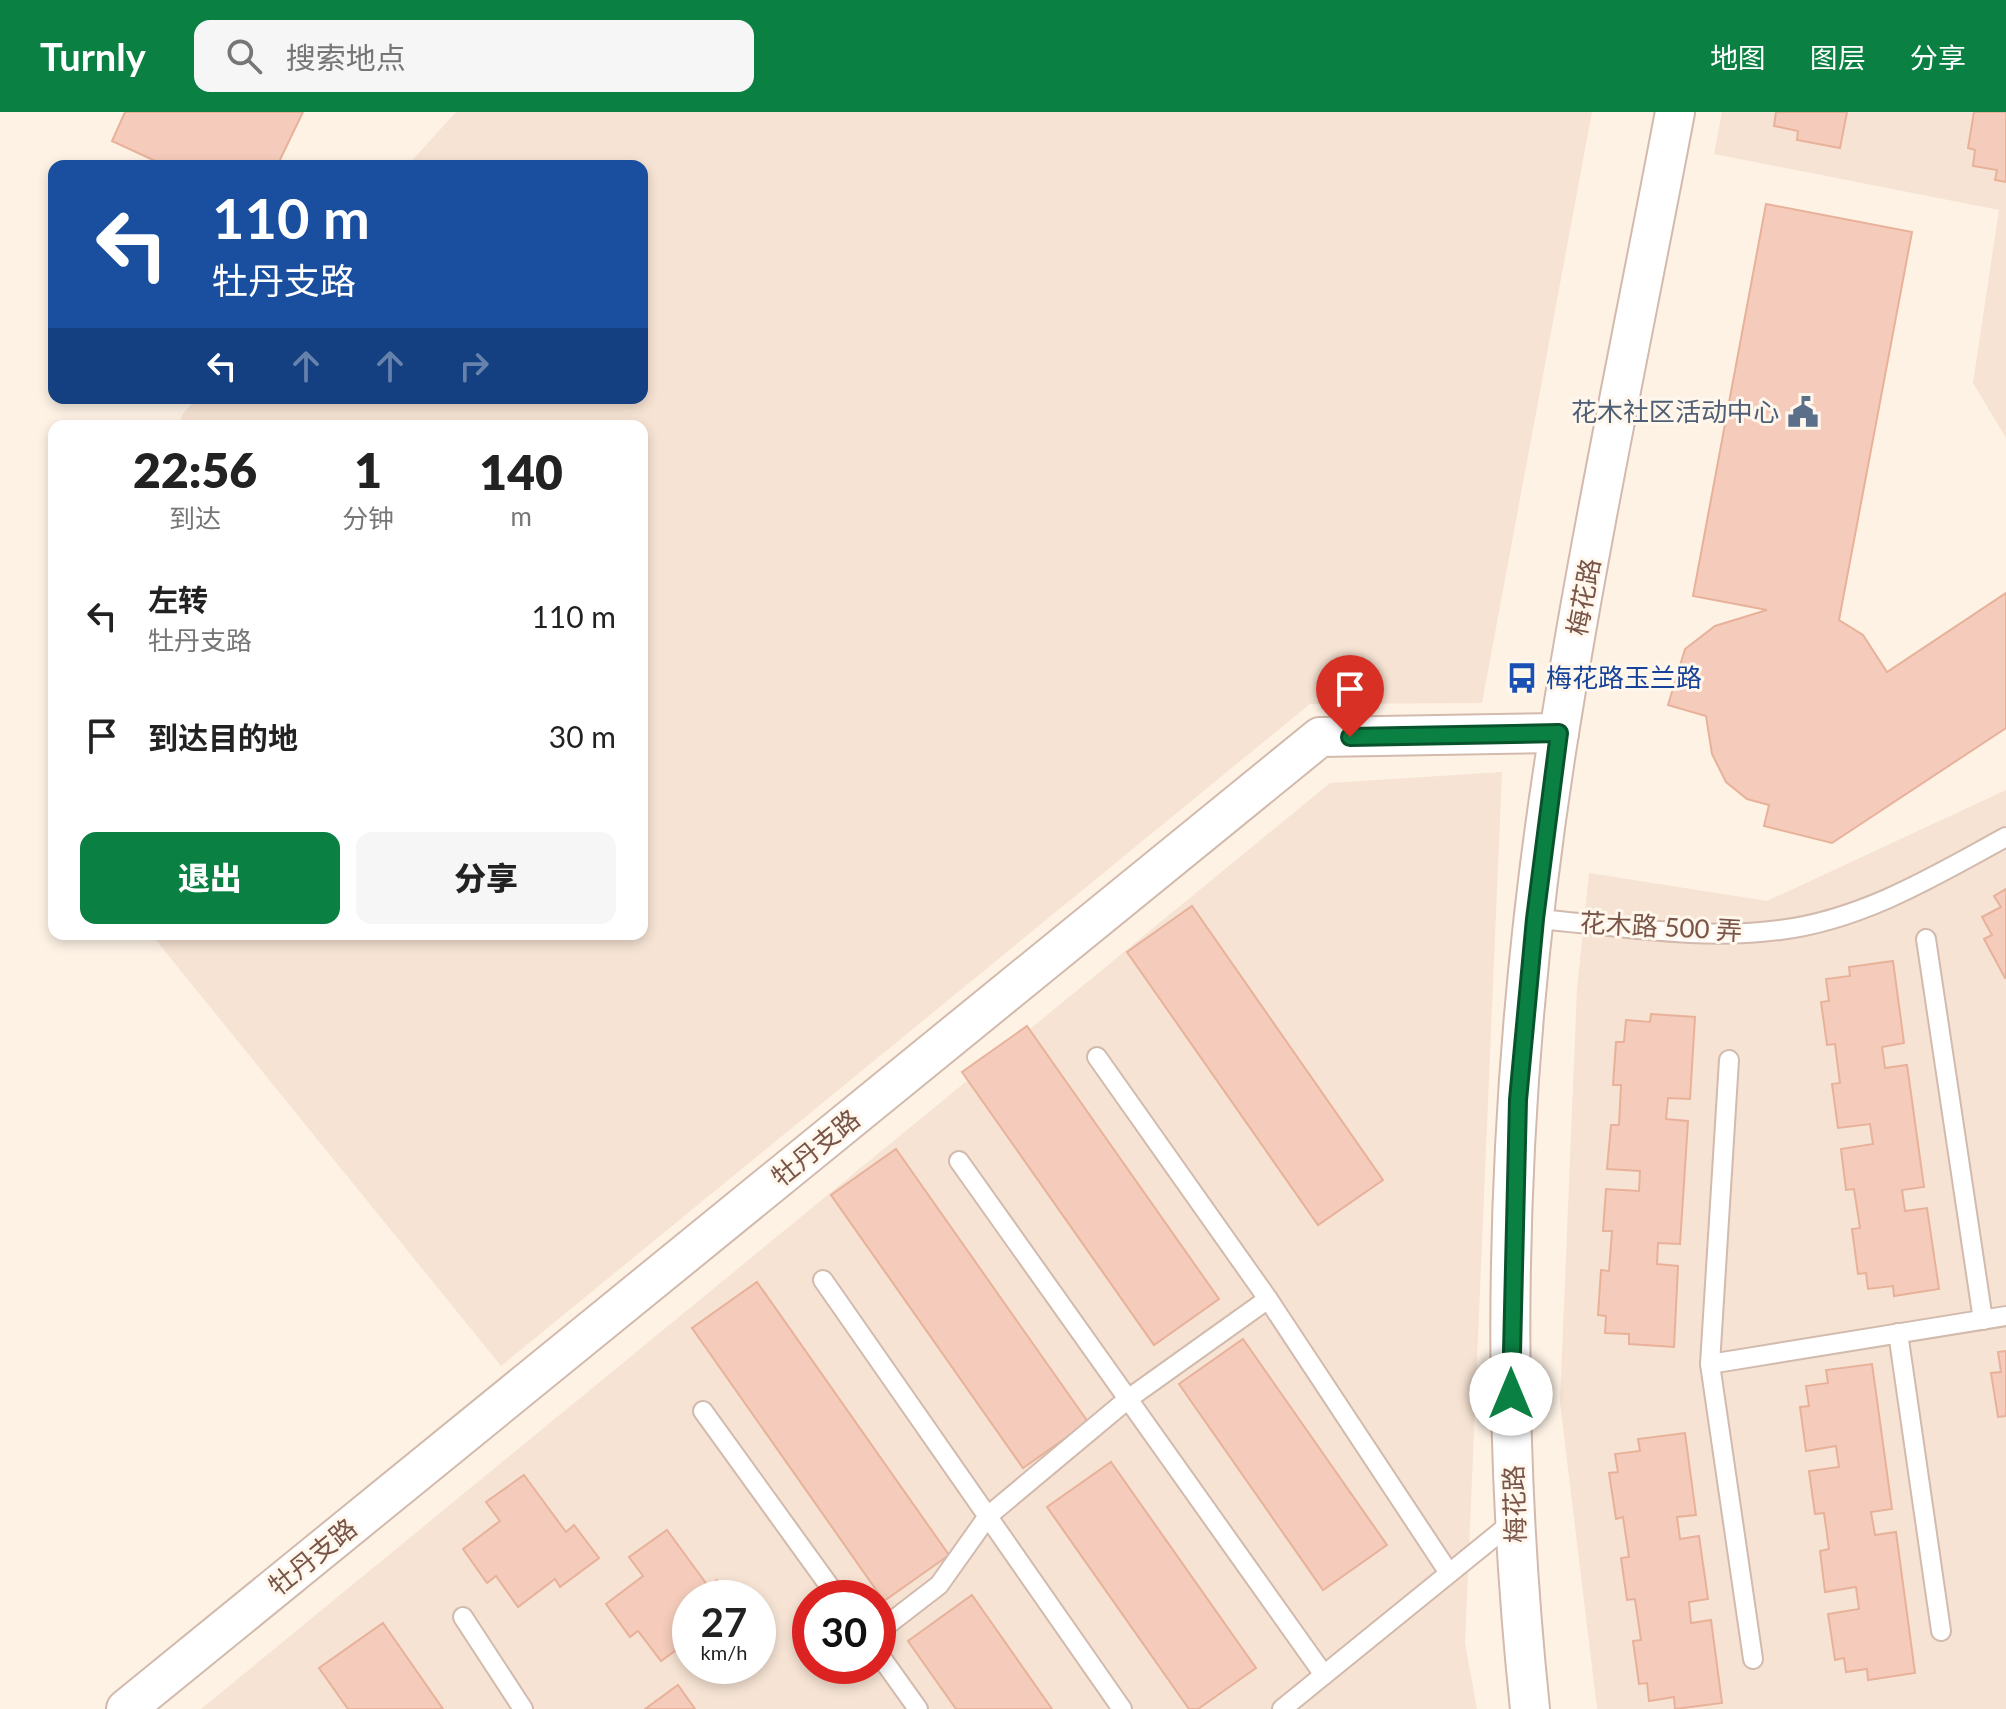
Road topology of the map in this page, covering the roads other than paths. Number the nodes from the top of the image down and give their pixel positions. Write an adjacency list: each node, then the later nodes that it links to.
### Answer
1 (1675, 112): 2 (street, 梅花路)
2 (1559, 733): 4 (street, 梅花路); 27 (street, 牡丹支路)
3 (2006, 837): 4 (lane, 花木路 500 弄)
4 (1535, 919): 18 (street, 梅花路)
5 (1926, 939): 12 (lane)
6 (1097, 1057): 10 (lane)
7 (1729, 1060): 14 (lane)
8 (959, 1161): 15 (lane)
9 (823, 1280): 17 (lane)
10 (1268, 1299): 15 (lane); 19 (lane)
11 (2006, 1316): 12 (lane)
12 (1983, 1320): 13 (lane)
13 (1898, 1333): 14 (lane); 23 (lane)
14 (1710, 1364): 24 (lane)
15 (1128, 1399): 17 (lane); 25 (lane)
16 (703, 1411): 20 (lane)
17 (988, 1516): 22 (lane); 30 (lane)
18 (1515, 1520): 19 (lane); 32 (street, 梅花路)
19 (1449, 1573): 25 (lane)
20 (825, 1580)
21 (463, 1617): 28 (lane)
22 (896, 1618)
23 (1941, 1631)
24 (1753, 1659)
25 (1324, 1675): 31 (lane)
26 (896, 1678): 29 (lane)
27 (126, 1709)
28 (523, 1709)
29 (918, 1709)
30 (1122, 1709)
31 (1282, 1709)
32 (1530, 1709)

